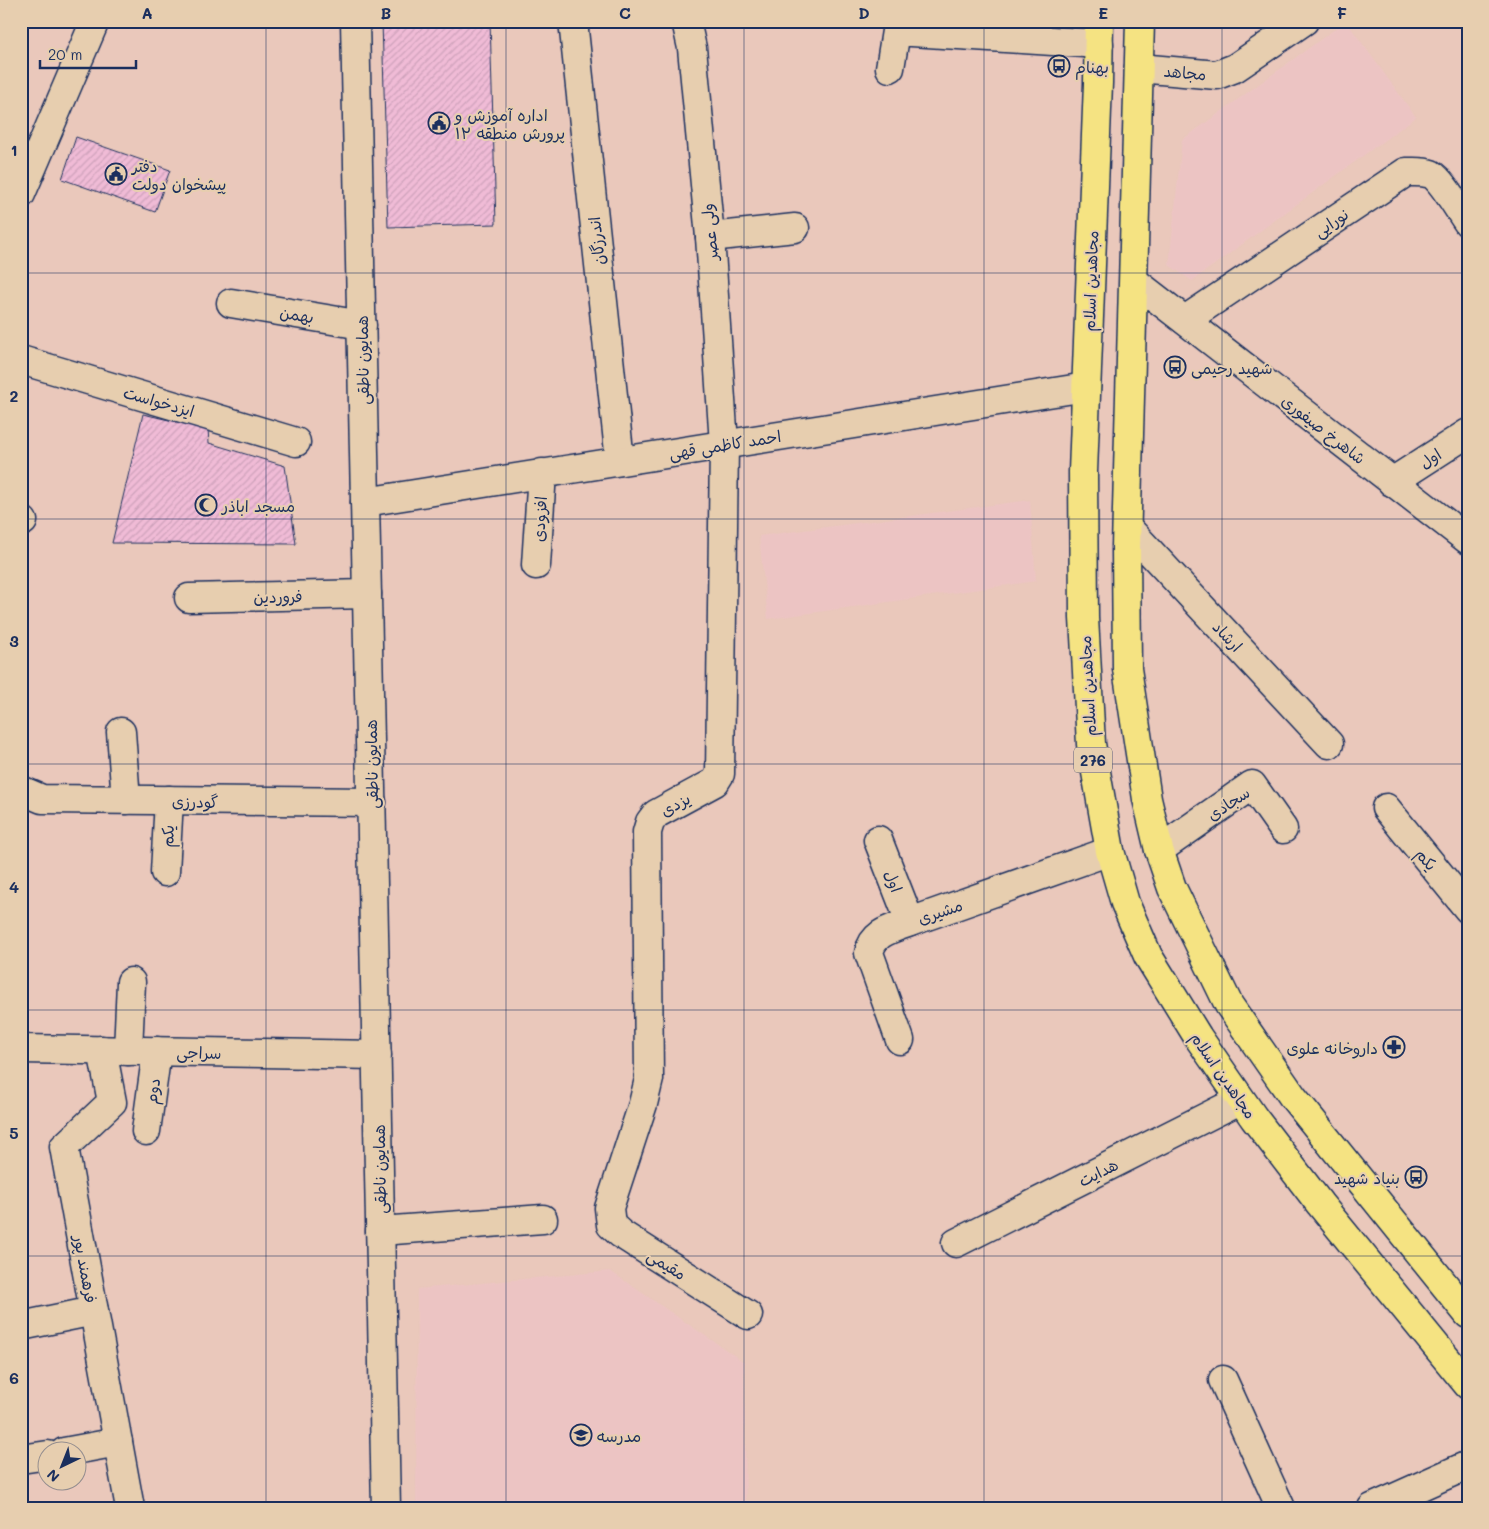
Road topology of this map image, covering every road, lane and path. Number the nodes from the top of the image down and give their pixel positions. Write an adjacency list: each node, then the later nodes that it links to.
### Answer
1 (95, 21): 10 (street)
2 (355, 21): 17 (street, همایون ناطقی)
3 (573, 21): 23 (street, اندرزگان)
4 (686, 21): 13 (street, ولی عصر)
5 (1140, 21): 9 (main road)
6 (1304, 21): 9 (street, مجاهد)
7 (1099, 33): 8 (street); 19 (main road, مجاهدین اسلام / 276)
8 (890, 68)
9 (1140, 68): 14 (main road)
10 (21, 194)
11 (1468, 223): 16 (street, نورایی)
12 (795, 228): 13 (street)
13 (710, 237): 22 (street, ولی عصر)
14 (1134, 281): 16 (street, شاهرخ صیفوری); 27 (main road)
15 (232, 303): 17 (street, بهمن)
16 (1185, 320): 25 (street, شاهرخ صیفوری)
17 (362, 325): 26 (street, همایون ناطقی)
18 (21, 360): 21 (street, ایزدخواست)
19 (1086, 387): 22 (street, احمد کاظمی قهی); 42 (main road, مجاهدین اسلام / 276)
20 (1468, 433): 25 (street, اول)
21 (296, 442)
22 (724, 444): 23 (street, احمد کاظمی قهی); 54 (street, یزدی)
23 (620, 461): 24 (street, احمد کاظمی قهی)
24 (542, 473): 26 (street, احمد کاظمی قهی); 29 (street, افزودی)
25 (1392, 482): 28 (street, شاهرخ صیفوری)
26 (365, 502): 30 (street, همایون ناطقی)
27 (1127, 527): 33 (street, ارشاد); 41 (main road)
28 (1468, 540)
29 (536, 565)
30 (367, 594): 31 (street, فروردین); 37 (street, همایون ناطقی)
31 (190, 598)
32 (121, 732): 35 (street)
33 (1329, 744)
34 (21, 790): 35 (street, گودرزی)
35 (126, 800): 36 (street, گودرزی)
36 (168, 800): 37 (street, گودرزی); 43 (street, یکم)
37 (372, 802): 51 (street, همایون ناطقی)
38 (1386, 808): 44 (street, یکم)
39 (1283, 830): 41 (street, سجادی)
40 (878, 840): 45 (street, اول)
41 (1159, 850): 59 (main road)
42 (1110, 851): 45 (street, مشیری); 52 (main road, مجاهدین اسلام / 276)
43 (165, 872)
44 (1468, 909)
45 (910, 922): 47 (street, مشیری)
46 (131, 982): 49 (street)
47 (900, 1040)
48 (21, 1048): 49 (street, سراجی)
49 (115, 1050): 50 (street, سراجی); 58 (street, فرهمند پور)
50 (157, 1051): 51 (street, سراجی); 53 (street, دوم)
51 (377, 1055): 56 (street, همایون ناطقی)
52 (1240, 1100): 57 (street, هدایت); 63 (main road, مجاهدین اسلام / 276)
53 (146, 1131)
54 (611, 1199): 60 (street, مقیمی)
55 (543, 1219): 56 (street)
56 (380, 1230): 70 (street, همایون ناطقی)
57 (956, 1243)
58 (94, 1310): 61 (street); 64 (street, فرهمند پور)
59 (1468, 1314)
60 (748, 1315)
61 (21, 1326)
62 (1223, 1380): 71 (street)
63 (1468, 1385)
64 (118, 1442): 65 (street); 69 (street, فرهمند پور)
65 (88, 1448)
66 (38, 1457): 67 (street)
67 (21, 1460)
68 (1468, 1465): 72 (street)
69 (130, 1508)
70 (386, 1508)
71 (1282, 1508)
72 (1372, 1508)

